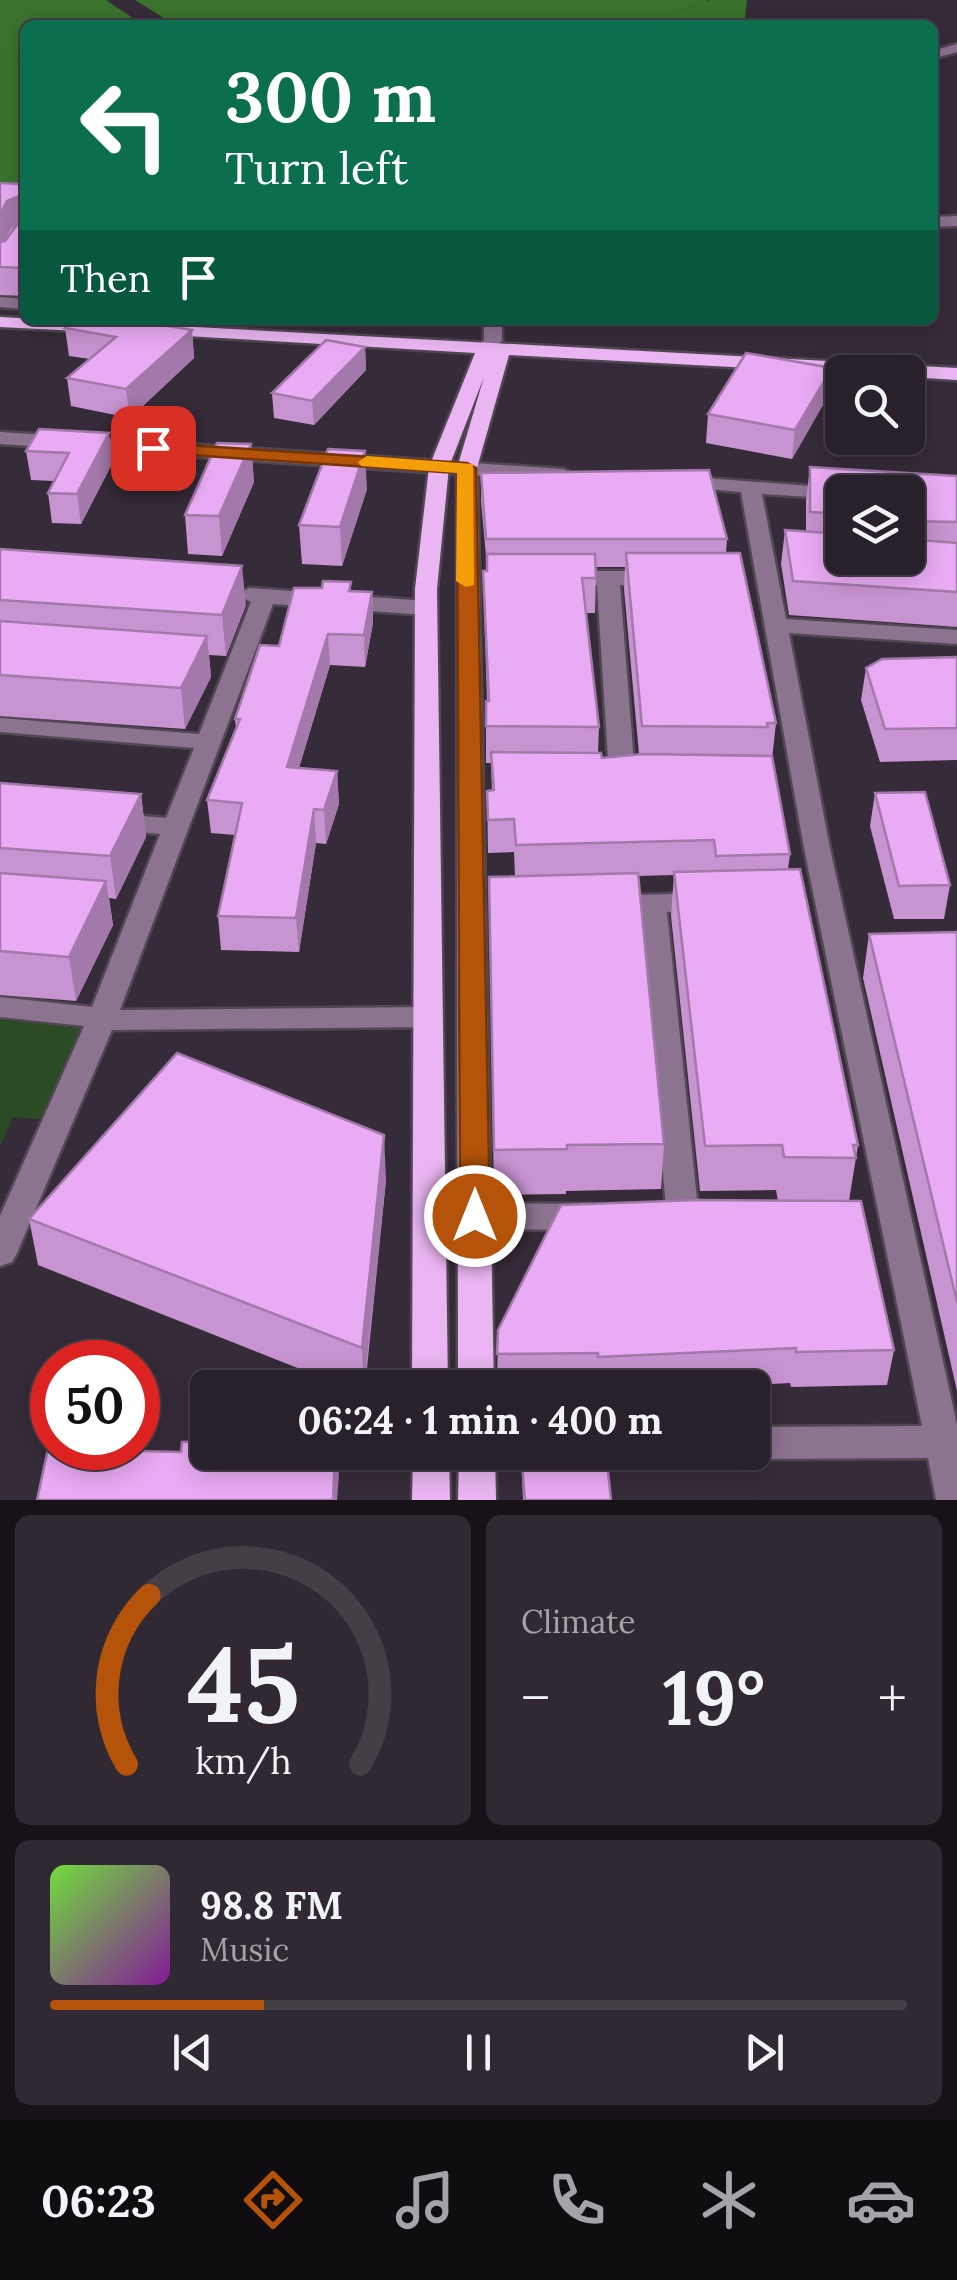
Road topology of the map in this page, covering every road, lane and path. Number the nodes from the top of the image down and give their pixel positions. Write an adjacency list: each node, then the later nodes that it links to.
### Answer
1 (54, 325): 3 (main road)
2 (493, 325): 3 (street)
3 (494, 346): 4 (main road); 6 (main road); 7 (main road)
4 (957, 374)
5 (0, 438): 6 (street)
6 (439, 466): 7 (street); 17 (main road)
7 (467, 468): 8 (street); 33 (main road)
8 (582, 476)
9 (656, 481): 10 (street)
10 (750, 487): 11 (street); 18 (street)
11 (825, 492)
12 (537, 578): 13 (street)
13 (608, 578): 14 (street); 22 (street)
14 (687, 578)
15 (230, 594): 16 (street)
16 (265, 596): 17 (street); 21 (street)
17 (426, 608): 32 (main road)
18 (776, 624): 19 (street); 37 (street)
19 (957, 636)
20 (0, 725): 21 (street)
21 (208, 742): 24 (street)
22 (622, 775)
23 (78, 819): 24 (street)
24 (176, 826): 29 (street)
25 (730, 902): 26 (street)
26 (652, 904): 27 (street); 34 (street)
27 (572, 906)
28 (107, 911): 29 (street)
29 (142, 914): 31 (street)
30 (0, 1007): 31 (street)
31 (103, 1016): 32 (street); 38 (street)
32 (426, 1016): 39 (main road)
33 (475, 1216): 34 (street); 40 (main road)
34 (683, 1218): 35 (street)
35 (722, 1218)
36 (857, 1220): 37 (street)
37 (896, 1220): 41 (street)
38 (0, 1253)
39 (430, 1370)
40 (476, 1370)
41 (950, 1442): 42 (street); 47 (street)
42 (770, 1443)
43 (430, 1470): 45 (main road)
44 (477, 1470): 46 (main road)
45 (431, 1500)
46 (477, 1500)
47 (955, 1500)

